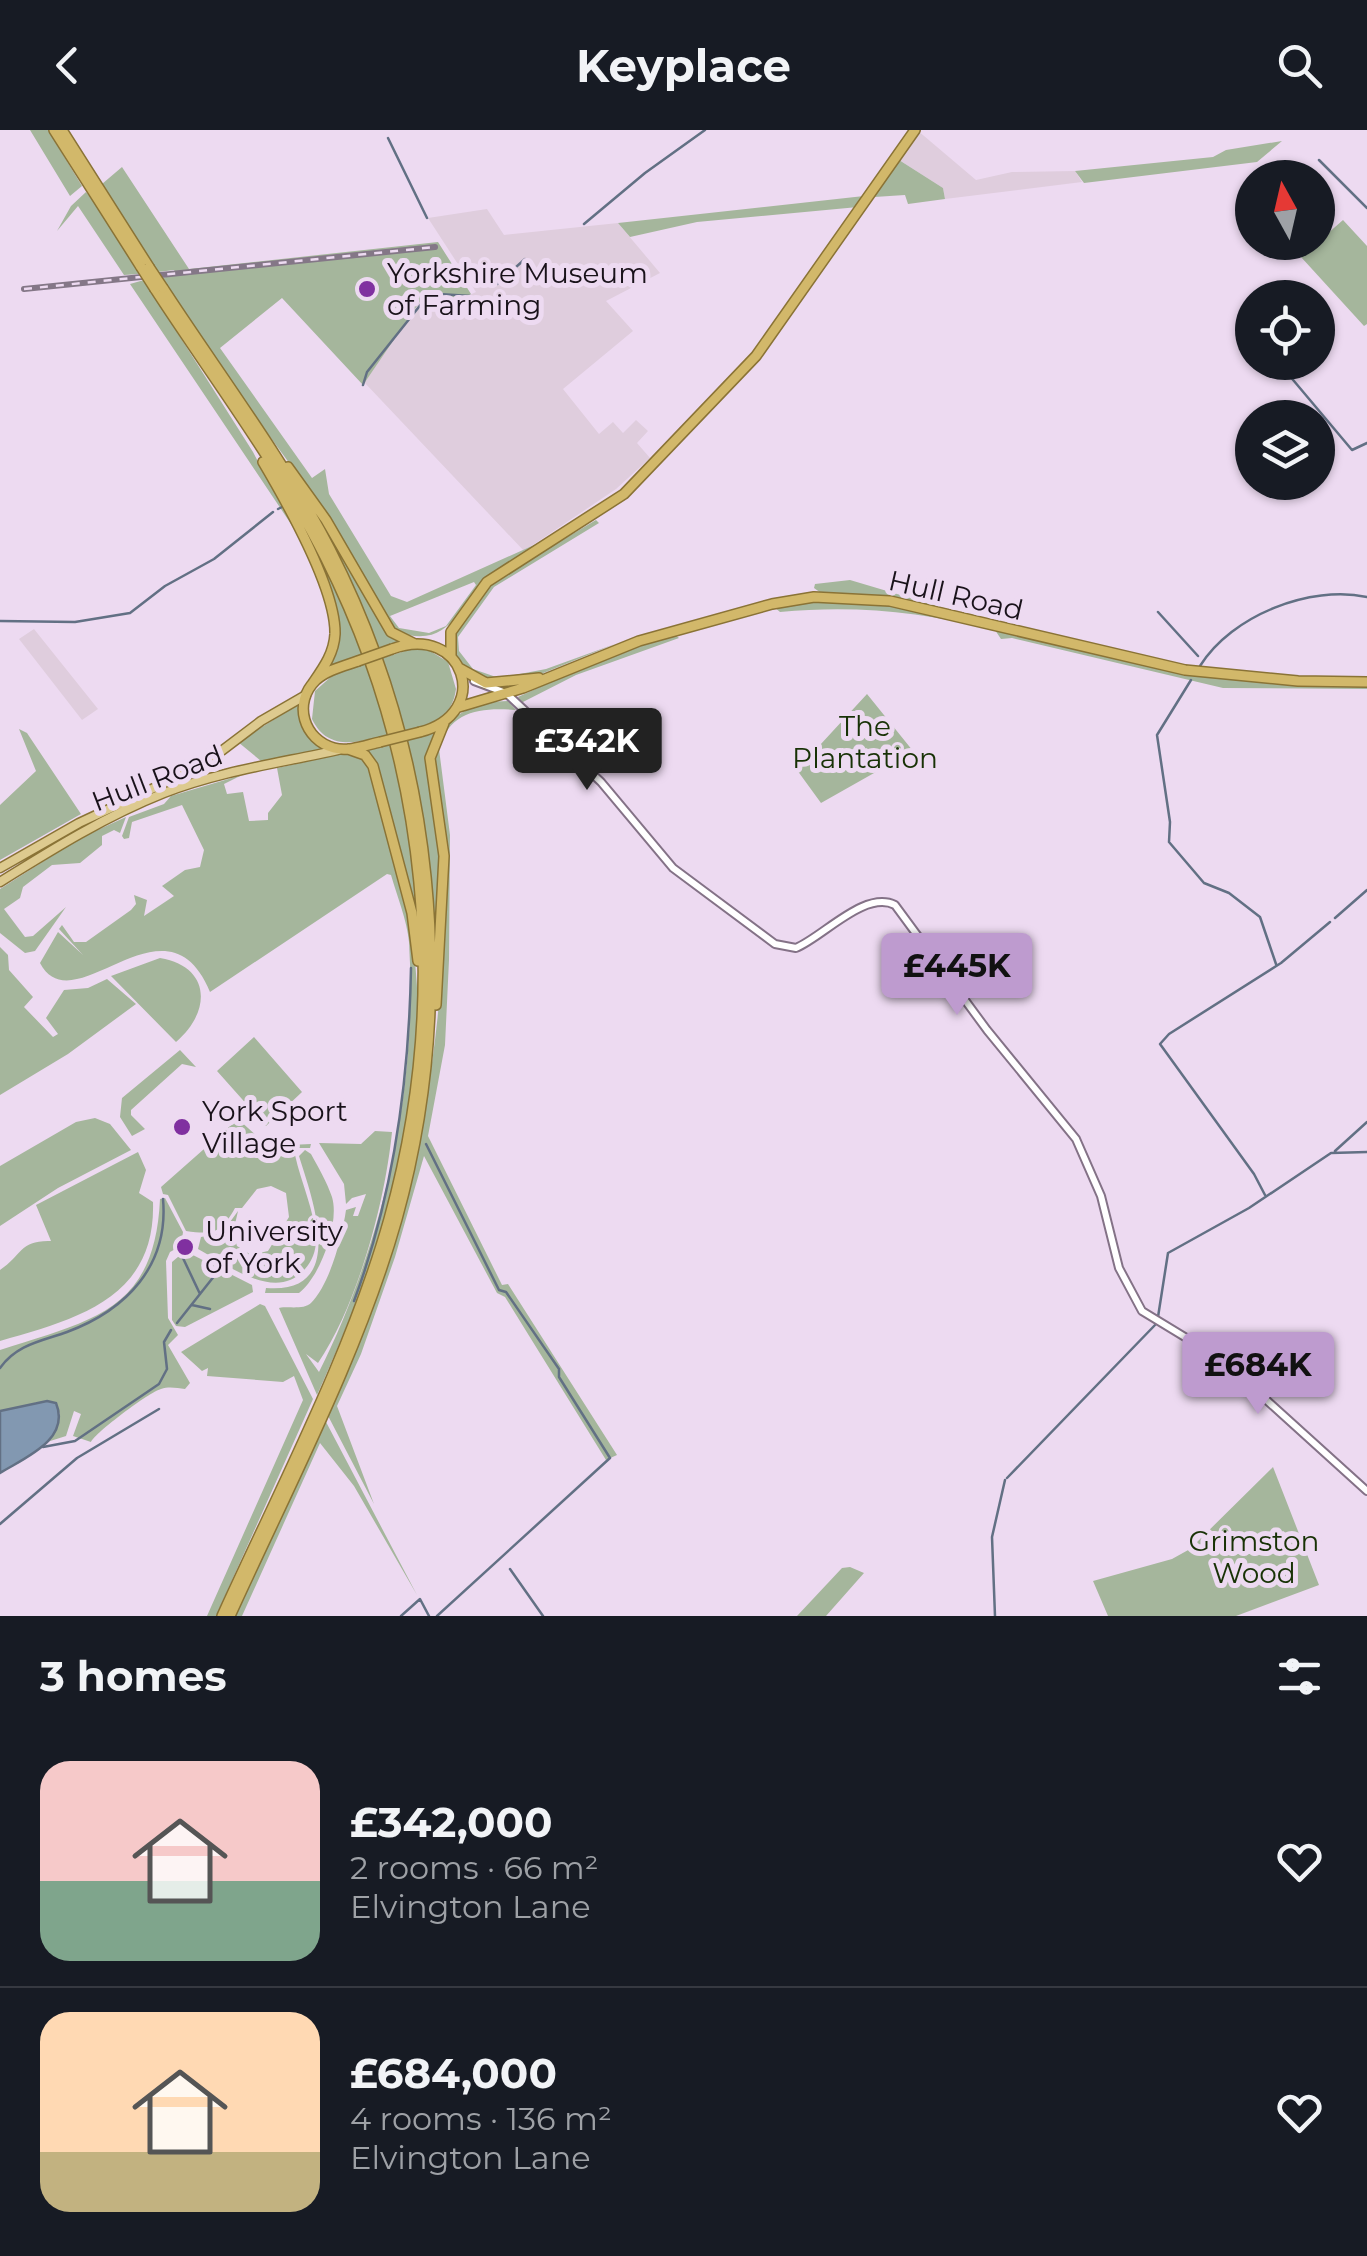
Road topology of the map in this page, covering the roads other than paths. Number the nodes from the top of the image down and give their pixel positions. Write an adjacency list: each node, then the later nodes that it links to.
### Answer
1 (54, 130): 4 (highway)
2 (62, 130): 4 (highway)
3 (915, 130): 8 (highway)
4 (86, 174): 5 (highway, bridge)
5 (159, 288): 6 (highway); 7 (highway)
6 (233, 407): 15 (highway); 23 (highway)
7 (266, 443): 9 (highway); 24 (highway)
8 (451, 632): 9 (highway); 10 (highway)
9 (417, 643): 10 (highway); 15 (highway, bridge)
10 (451, 656): 11 (highway)
11 (458, 666): 12 (highway); 18 (highway)
12 (469, 676): 13 (highway, Hull Road); 16 (main road)
13 (544, 678): 14 (highway, Hull Road); 16 (highway, Hull Road)
14 (1367, 682)
15 (313, 683): 17 (highway)
16 (506, 693): 18 (highway, Hull Road); 25 (main road)
17 (306, 695): 20 (highway); 21 (main road, Hull Road)
18 (458, 707): 19 (highway)
19 (444, 723): 20 (highway, bridge); 24 (highway)
20 (346, 749): 22 (main road, Hull Road); 23 (highway)
21 (0, 868)
22 (0, 882)
23 (424, 993): 26 (highway)
24 (428, 1047): 27 (highway)
25 (1367, 1491)
26 (222, 1616)
27 (230, 1616)

